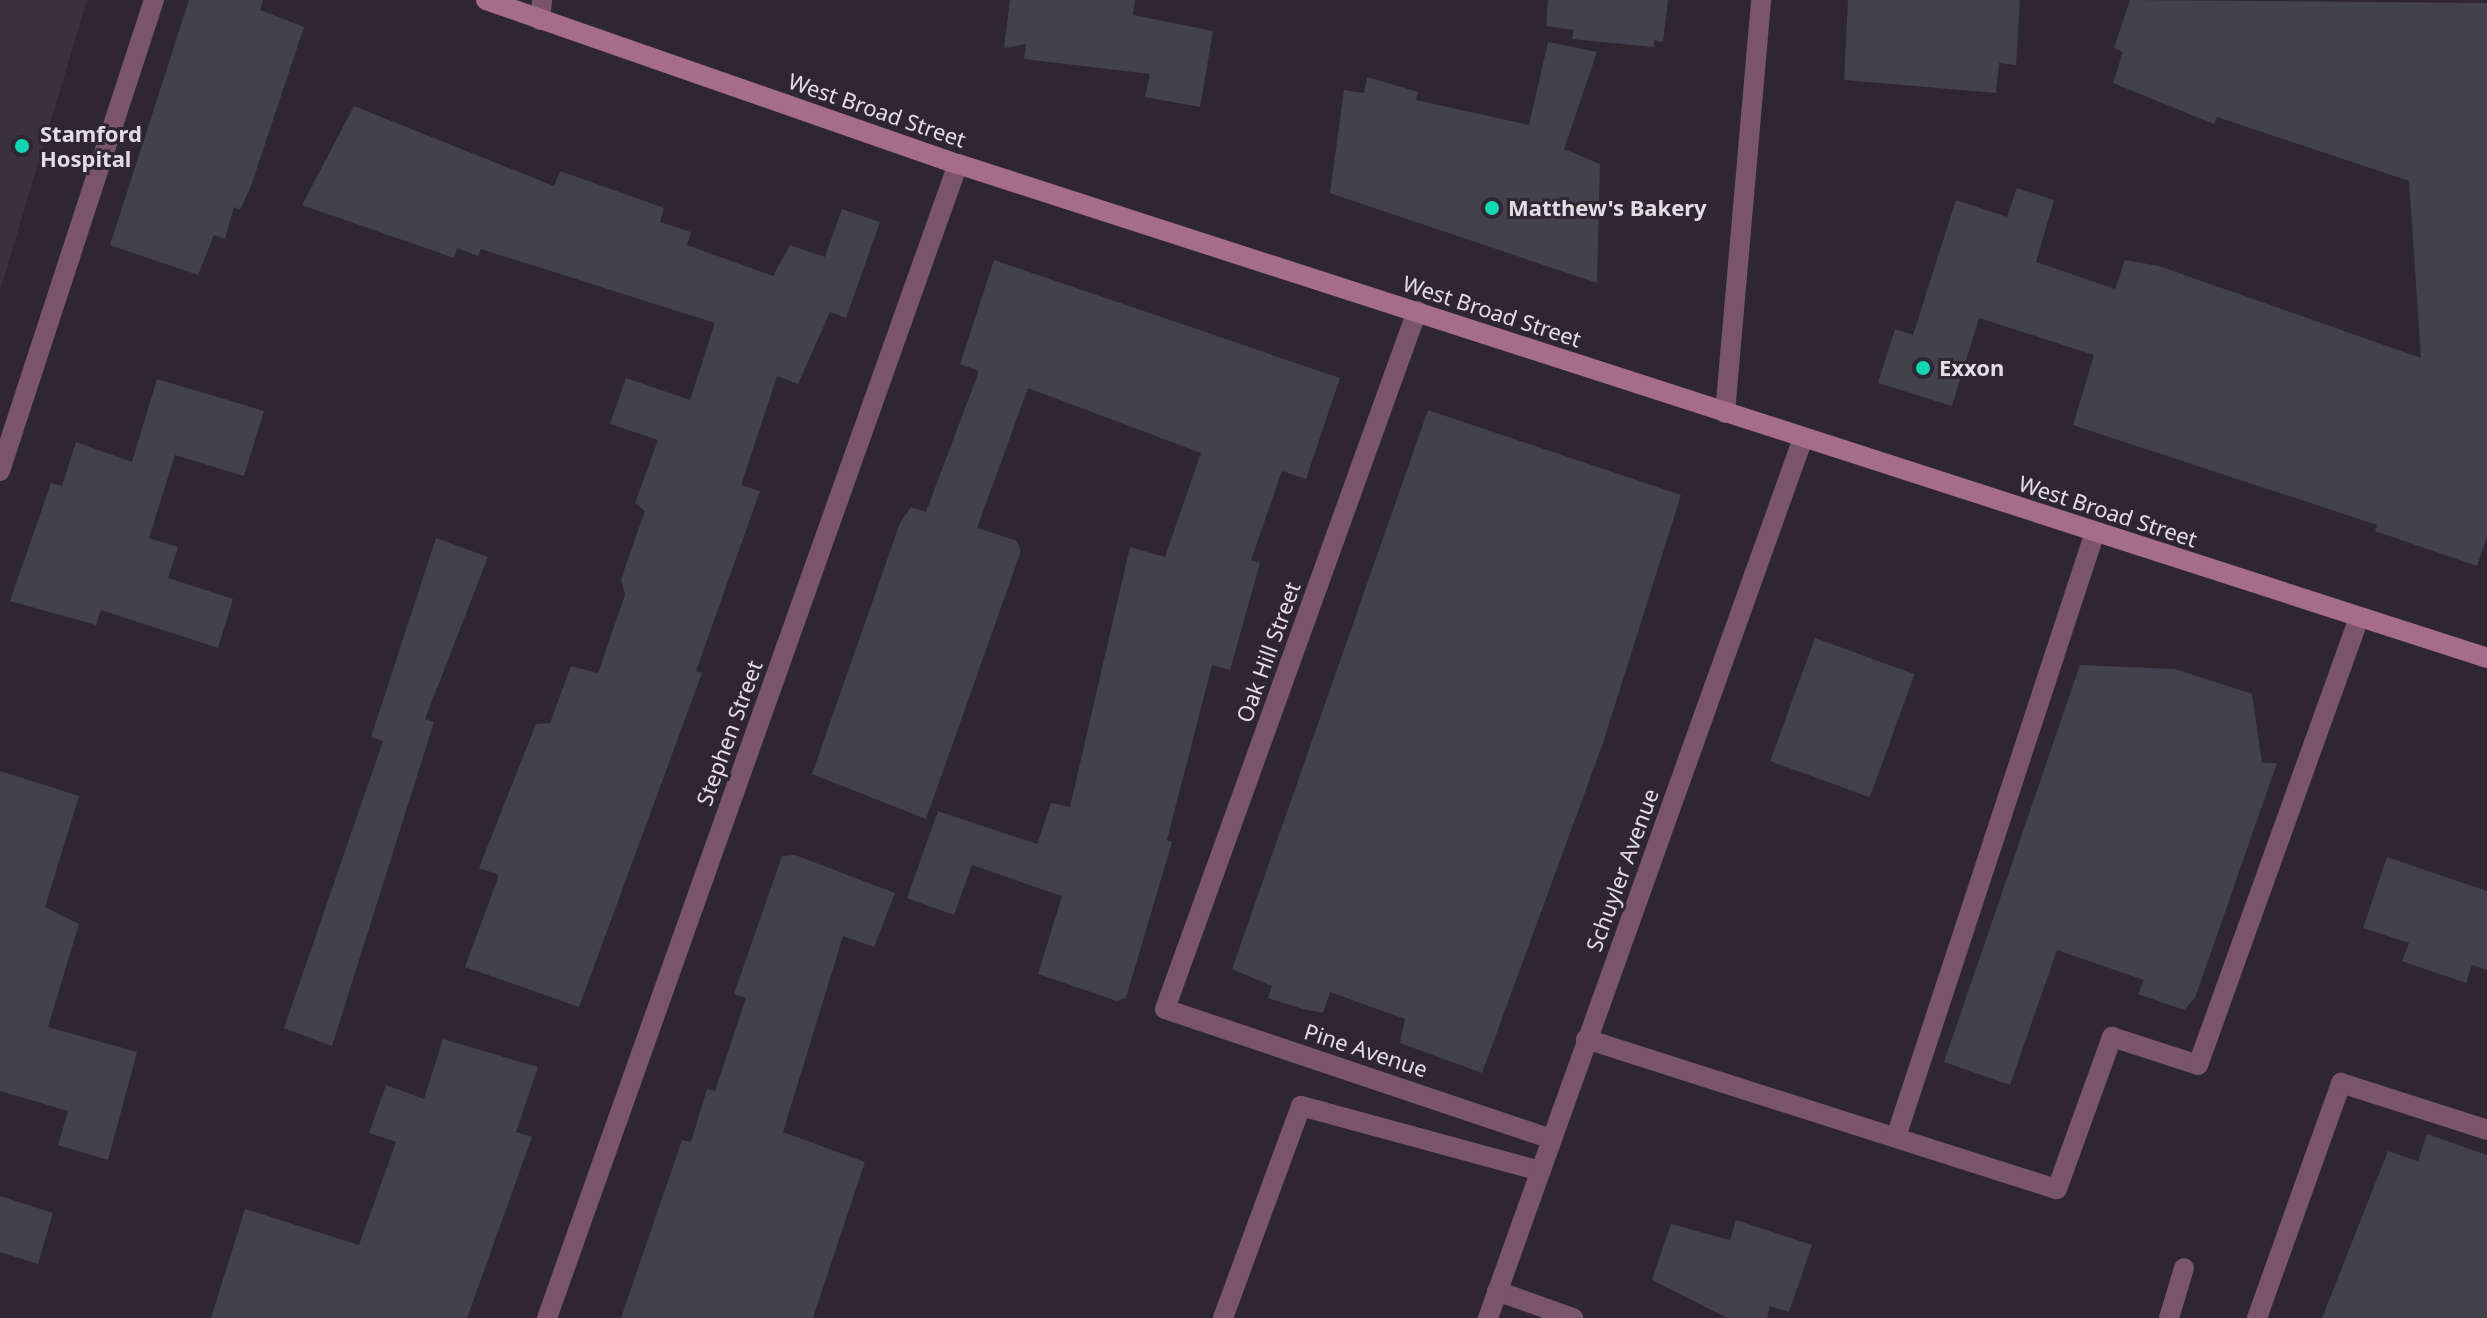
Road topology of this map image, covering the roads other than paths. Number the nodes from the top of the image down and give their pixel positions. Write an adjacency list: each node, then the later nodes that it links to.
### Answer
1 (154, 0): 9 (street)
2 (486, 0): 4 (main road, West Broad Street)
3 (1761, 0): 7 (street)
4 (541, 10): 5 (main road, West Broad Street)
5 (958, 164): 6 (main road, West Broad Street); 21 (street, Stephen Street)
6 (1417, 311): 7 (main road, West Broad Street); 13 (street, Oak Hill Street)
7 (1725, 413): 8 (main road, West Broad Street)
8 (1803, 438): 10 (main road, West Broad Street); 14 (street, Schuyler Avenue)
9 (0, 471)
10 (2095, 532): 11 (main road, West Broad Street); 16 (street)
11 (2359, 617): 12 (main road, West Broad Street); 16 (street)
12 (2487, 658)
13 (1165, 1009): 17 (street, Pine Avenue)
14 (1586, 1039): 16 (street); 17 (street, Schuyler Avenue)
15 (2487, 1130): 26 (street)
16 (1896, 1137)
17 (1552, 1139): 18 (street, Schuyler Avenue)
18 (1540, 1171): 20 (street, Schuyler Avenue); 22 (street)
19 (2184, 1268): 25 (street)
20 (1497, 1291): 23 (street, Schuyler Avenue); 24 (street)
21 (547, 1318)
22 (1223, 1318)
23 (1488, 1318)
24 (1573, 1318)
25 (2169, 1318)
26 (2257, 1318)

